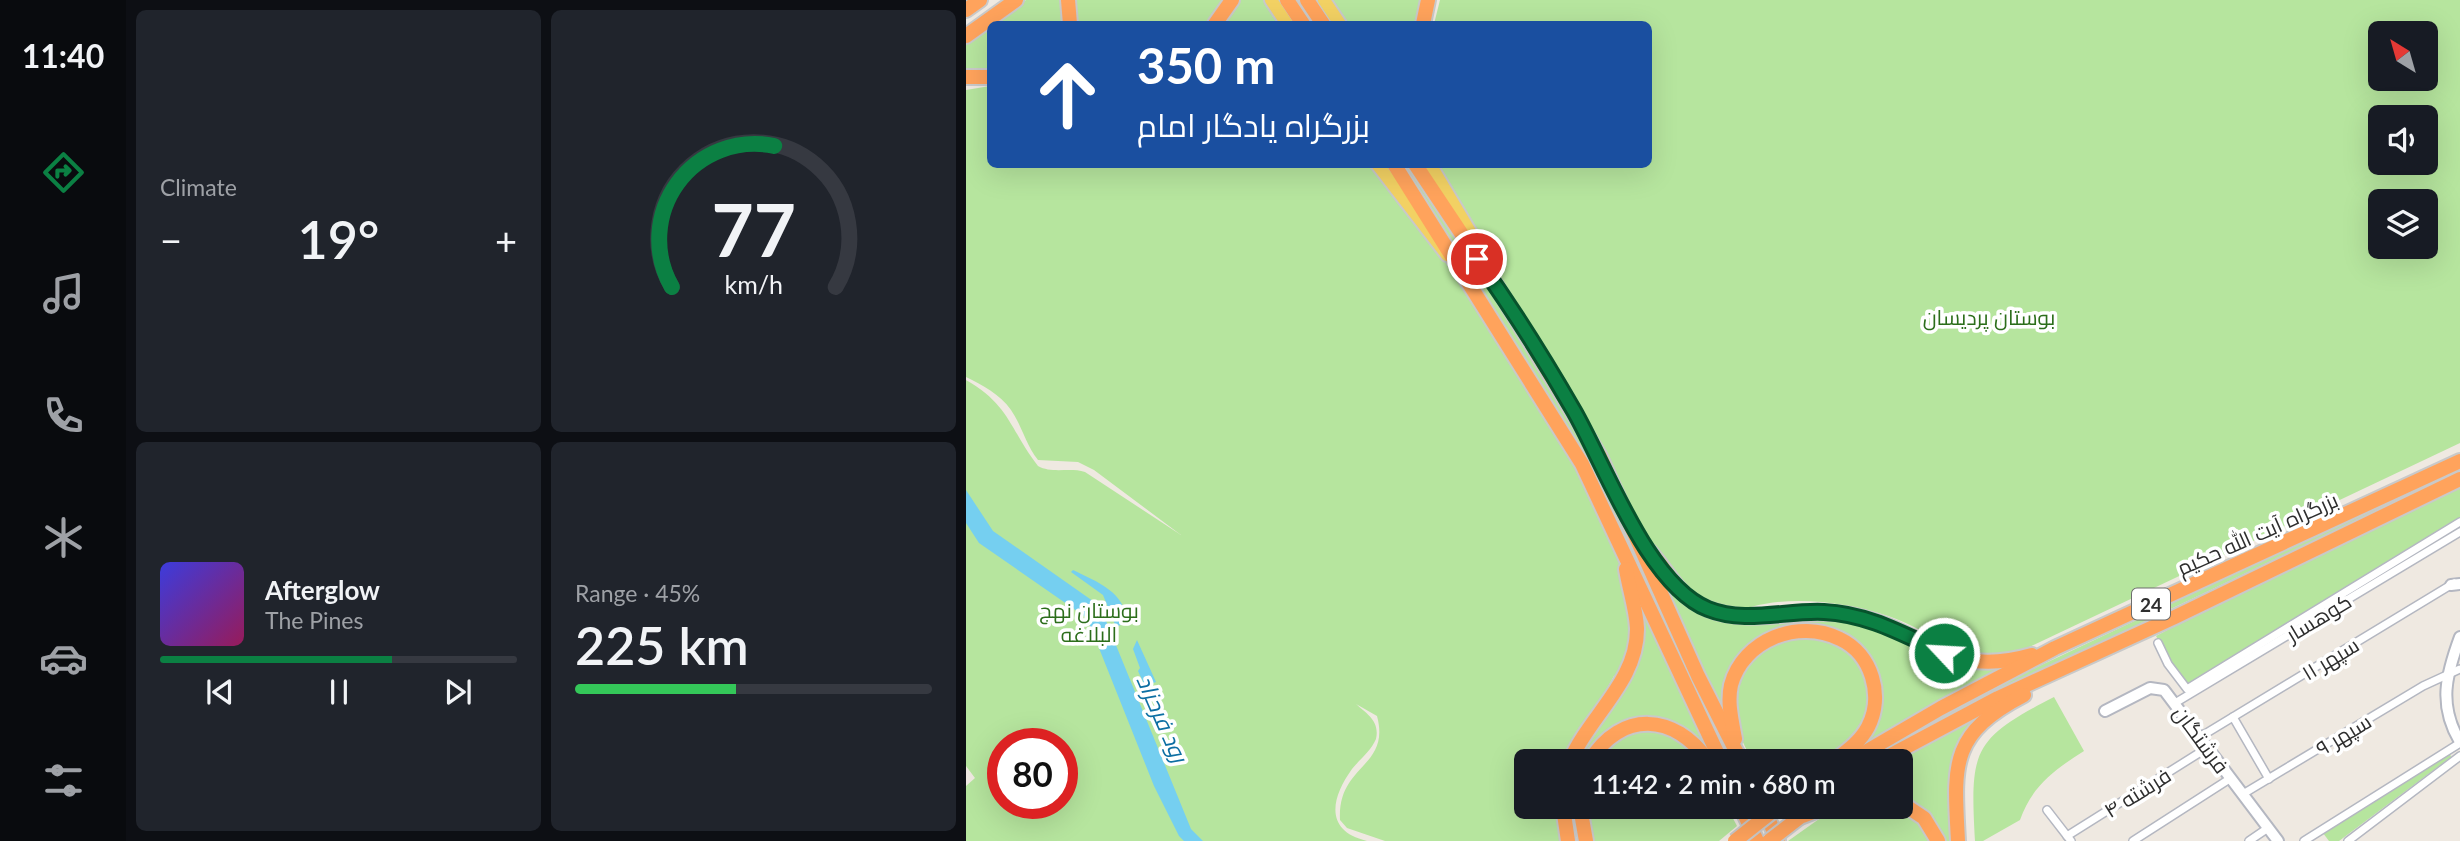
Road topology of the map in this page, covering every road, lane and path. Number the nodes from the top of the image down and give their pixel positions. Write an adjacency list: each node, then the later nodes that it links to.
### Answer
1 (979, 0): 10 (highway)
2 (1016, 0): 18 (highway)
3 (1068, 0): 11 (highway)
4 (1232, 0): 12 (highway)
5 (1271, 0): 13 (main road)
6 (1287, 0): 14 (highway)
7 (1307, 0): 15 (highway)
8 (1324, 0): 16 (main road)
9 (1428, 0): 17 (highway)
10 (966, 10)
11 (1070, 21)
12 (1217, 21)
13 (1285, 21)
14 (1301, 21)
15 (1321, 21)
16 (1338, 21)
17 (1424, 21)
18 (966, 36)
19 (966, 77): 20 (highway)
20 (987, 77)
21 (1380, 168): 26 (main road)
22 (1397, 168): 26 (highway)
23 (1418, 168): 25 (highway)
24 (1432, 168): 25 (main road)
25 (1477, 259): 31 (highway)
26 (1458, 263): 32 (highway)
27 (2460, 461): 37 (highway, بزرگراه آیت الله حکیم / 24)
28 (2460, 479): 34 (highway, بزرگراه آیت الله حکیم / 24)
29 (2460, 522): 36 (street)
30 (2460, 532): 40 (street, کوهسار)
31 (1639, 540): 37 (highway); 50 (highway)
32 (1622, 551): 46 (highway); 49 (highway)
33 (2457, 583): 42 (street, سپهر ۱۱)
34 (2175, 617): 54 (highway, بزرگراه آیت الله حکیم / 24); 77 (highway)
35 (2460, 637): 39 (street)
36 (2158, 643)
37 (2055, 648): 53 (highway, بزرگراه آیت الله حکیم / 24)
38 (2460, 669): 39 (street, سپهر ۹)
39 (2446, 678): 44 (street); 57 (street, سپهر ۹)
40 (2175, 703): 41 (street, فرشتگان); 43 (street, فرشتگان)
41 (2105, 711)
42 (2233, 717): 43 (street, سپهر ۱۱); 57 (street)
43 (2200, 737): 45 (street, فرشتگان)
44 (2460, 743): 69 (street)
45 (2207, 748): 56 (street, فرشتگان); 68 (street, فرشته ۴)
46 (1576, 749)
47 (1598, 749): 48 (highway)
48 (1698, 749)
49 (1715, 749)
50 (1735, 749)
51 (1738, 749): 52 (highway)
52 (1849, 749)
53 (1871, 749)
54 (1901, 749)
55 (2460, 755): 82 (street)
56 (2231, 778): 58 (street, فرشتگان); 78 (street)
57 (2269, 779): 58 (street, سپهر ۹)
58 (2243, 794): 67 (street, فرشتگان)
59 (2047, 810): 68 (street)
60 (1913, 811): 76 (highway)
61 (1565, 819): 70 (highway)
62 (1582, 819): 71 (highway)
63 (1747, 819): 73 (highway)
64 (1763, 819): 72 (highway, bridge)
65 (1768, 819): 75 (highway)
66 (1797, 819): 74 (highway, bridge)
67 (2268, 828): 79 (street); 80 (street, فرشتگان)
68 (2069, 838)
69 (2316, 838): 81 (street)
70 (1568, 841)
71 (1586, 841)
72 (1735, 841)
73 (1757, 841)
74 (1769, 841)
75 (1778, 841)
76 (1938, 841)
77 (1958, 841)
78 (2133, 841)
79 (2249, 841)
80 (2277, 841)
81 (2304, 841)
82 (2348, 841)

